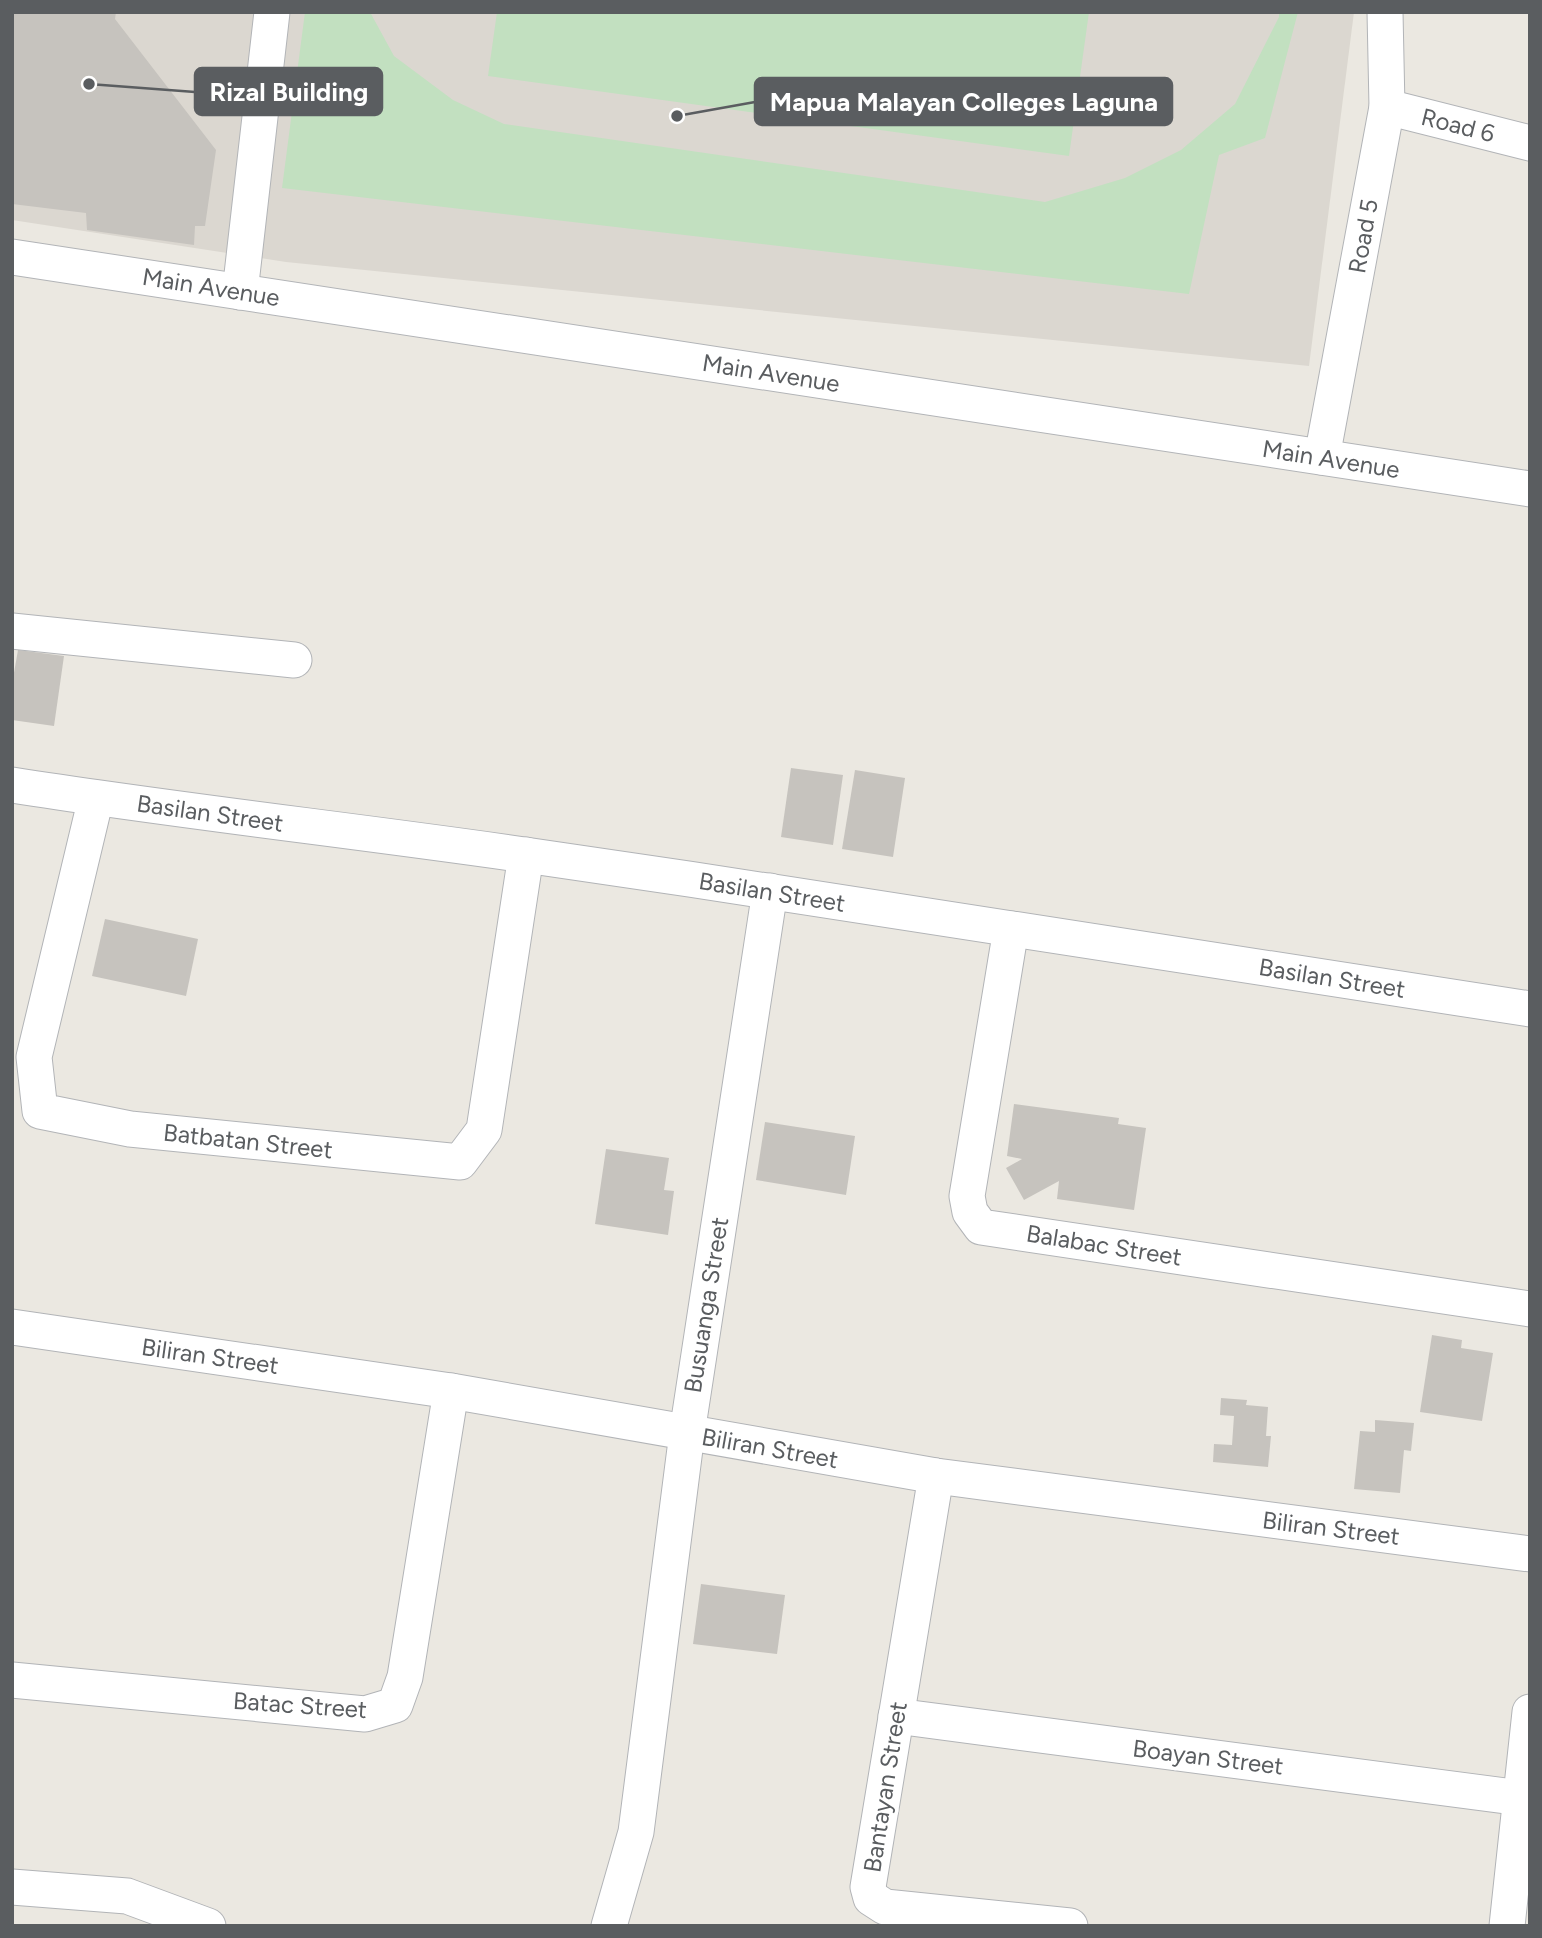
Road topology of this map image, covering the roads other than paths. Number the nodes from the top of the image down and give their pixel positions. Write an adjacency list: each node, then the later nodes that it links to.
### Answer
1 (272, 12): 6 (street)
2 (1385, 12): 3 (street, Road 5)
3 (1387, 107): 4 (street, Road 6); 7 (street, Road 5)
4 (1530, 143)
5 (12, 257): 6 (street, Main Avenue)
6 (240, 292): 7 (street, Main Avenue)
7 (1322, 457): 8 (street, Main Avenue)
8 (1530, 489)
9 (12, 632): 10 (street)
10 (294, 660)
11 (12, 785): 12 (street, Basilan Street)
12 (96, 798): 13 (street, Basilan Street); 13 (street, Batbatan Street)
13 (526, 855): 14 (street, Basilan Street)
14 (770, 891): 15 (street, Basilan Street); 20 (street, Busuanga Street)
15 (1011, 929): 16 (street, Basilan Street); 17 (street, Balabac Street)
16 (1530, 1009)
17 (1530, 1309)
18 (12, 1327): 19 (street, Biliran Street)
19 (451, 1391): 20 (street, Biliran Street); 23 (street, Batac Street)
20 (687, 1433): 21 (street, Biliran Street); 29 (street, Busuanga Street)
21 (936, 1476): 22 (street, Biliran Street); 25 (street, Bantayan Street)
22 (1530, 1554)
23 (12, 1680)
24 (1530, 1712): 26 (street)
25 (896, 1716): 26 (street, Boayan Street); 30 (street, Bantayan Street)
26 (1521, 1798): 31 (street)
27 (12, 1887): 28 (street)
28 (208, 1926)
29 (609, 1926)
30 (1070, 1926)
31 (1507, 1926)

